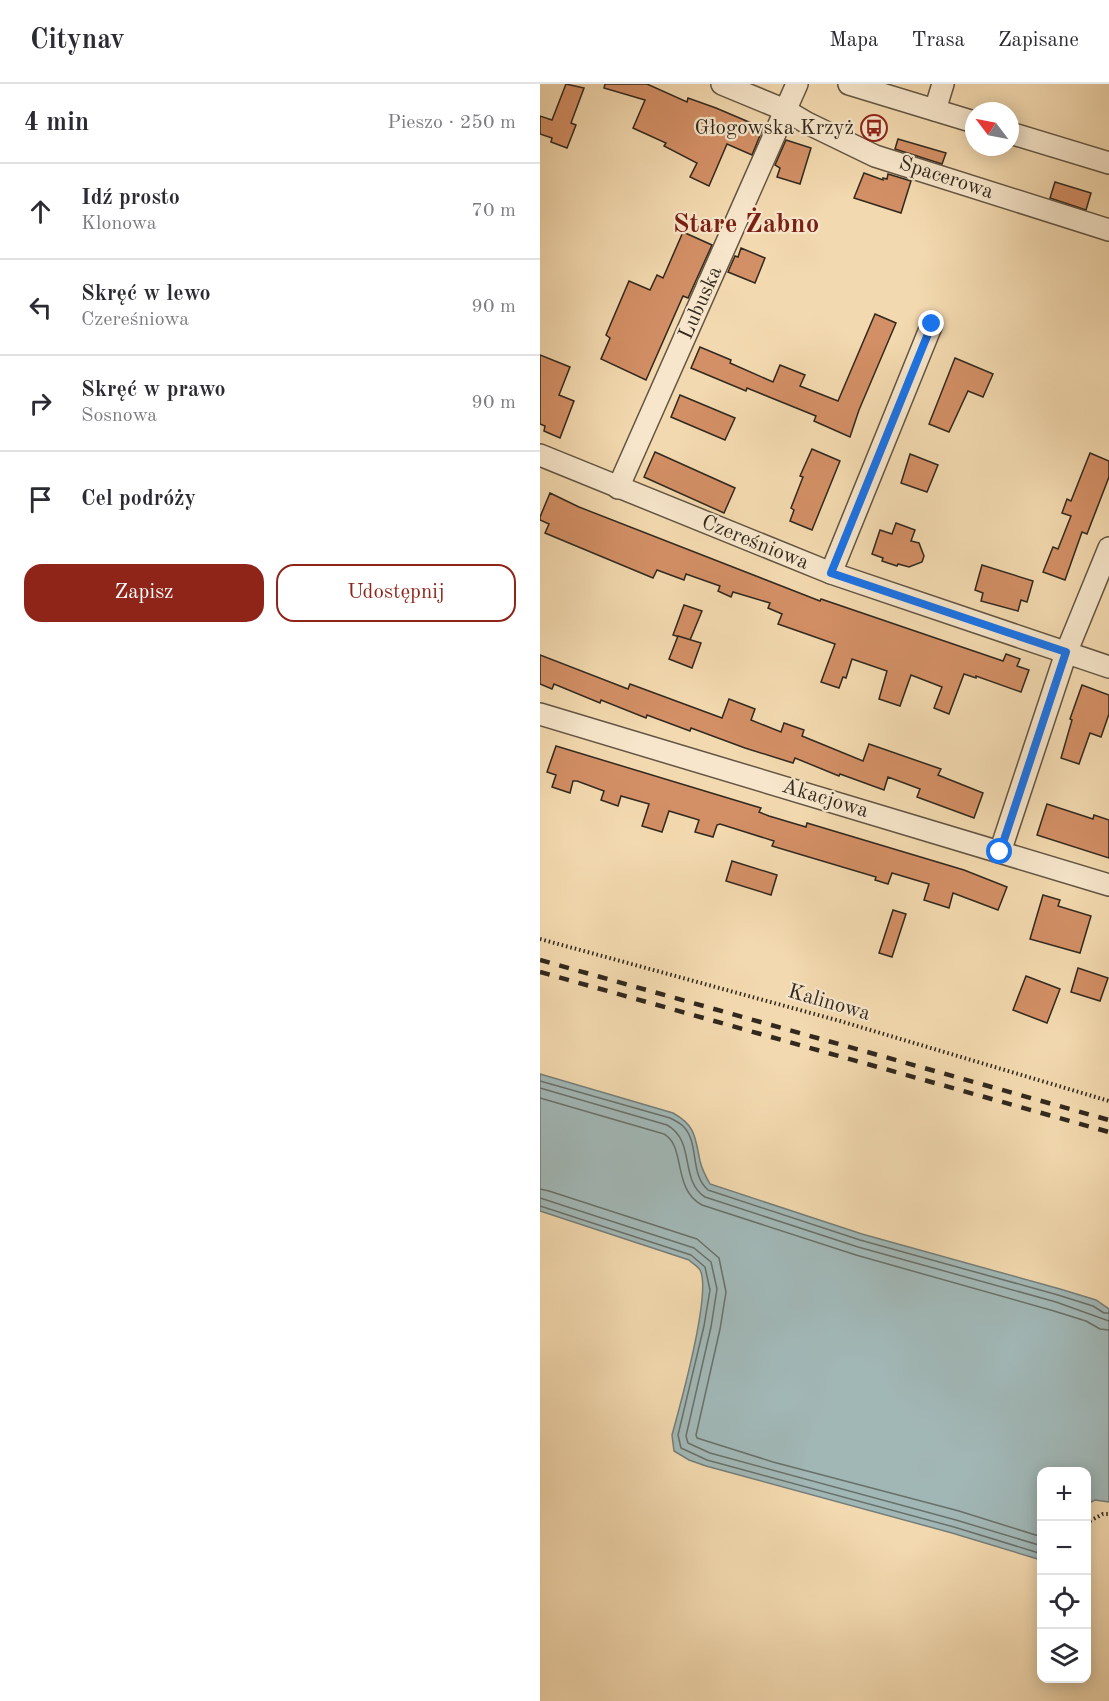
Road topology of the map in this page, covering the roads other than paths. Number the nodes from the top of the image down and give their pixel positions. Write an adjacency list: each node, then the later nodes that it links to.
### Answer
1 (722, 84): 5 (street, Spacerowa)
2 (797, 84): 5 (street, Lubuska)
3 (849, 84): 6 (street)
4 (943, 84): 6 (street)
5 (785, 110): 10 (street, Spacerowa); 13 (street, Lubuska)
6 (935, 110): 7 (street)
7 (965, 119)
8 (1019, 136): 9 (street)
9 (1109, 163)
10 (1109, 230)
11 (932, 324): 15 (street)
12 (540, 455): 13 (street, Czereśniowa)
13 (618, 488): 15 (street, Czereśniowa)
14 (1109, 548): 16 (street)
15 (831, 573): 16 (street, Czereśniowa)
16 (1066, 652): 17 (street, Czereśniowa); 19 (street)
17 (1109, 667)
18 (540, 714): 19 (street, Akacjowa)
19 (1000, 852): 20 (street, Akacjowa)
20 (1109, 885)

